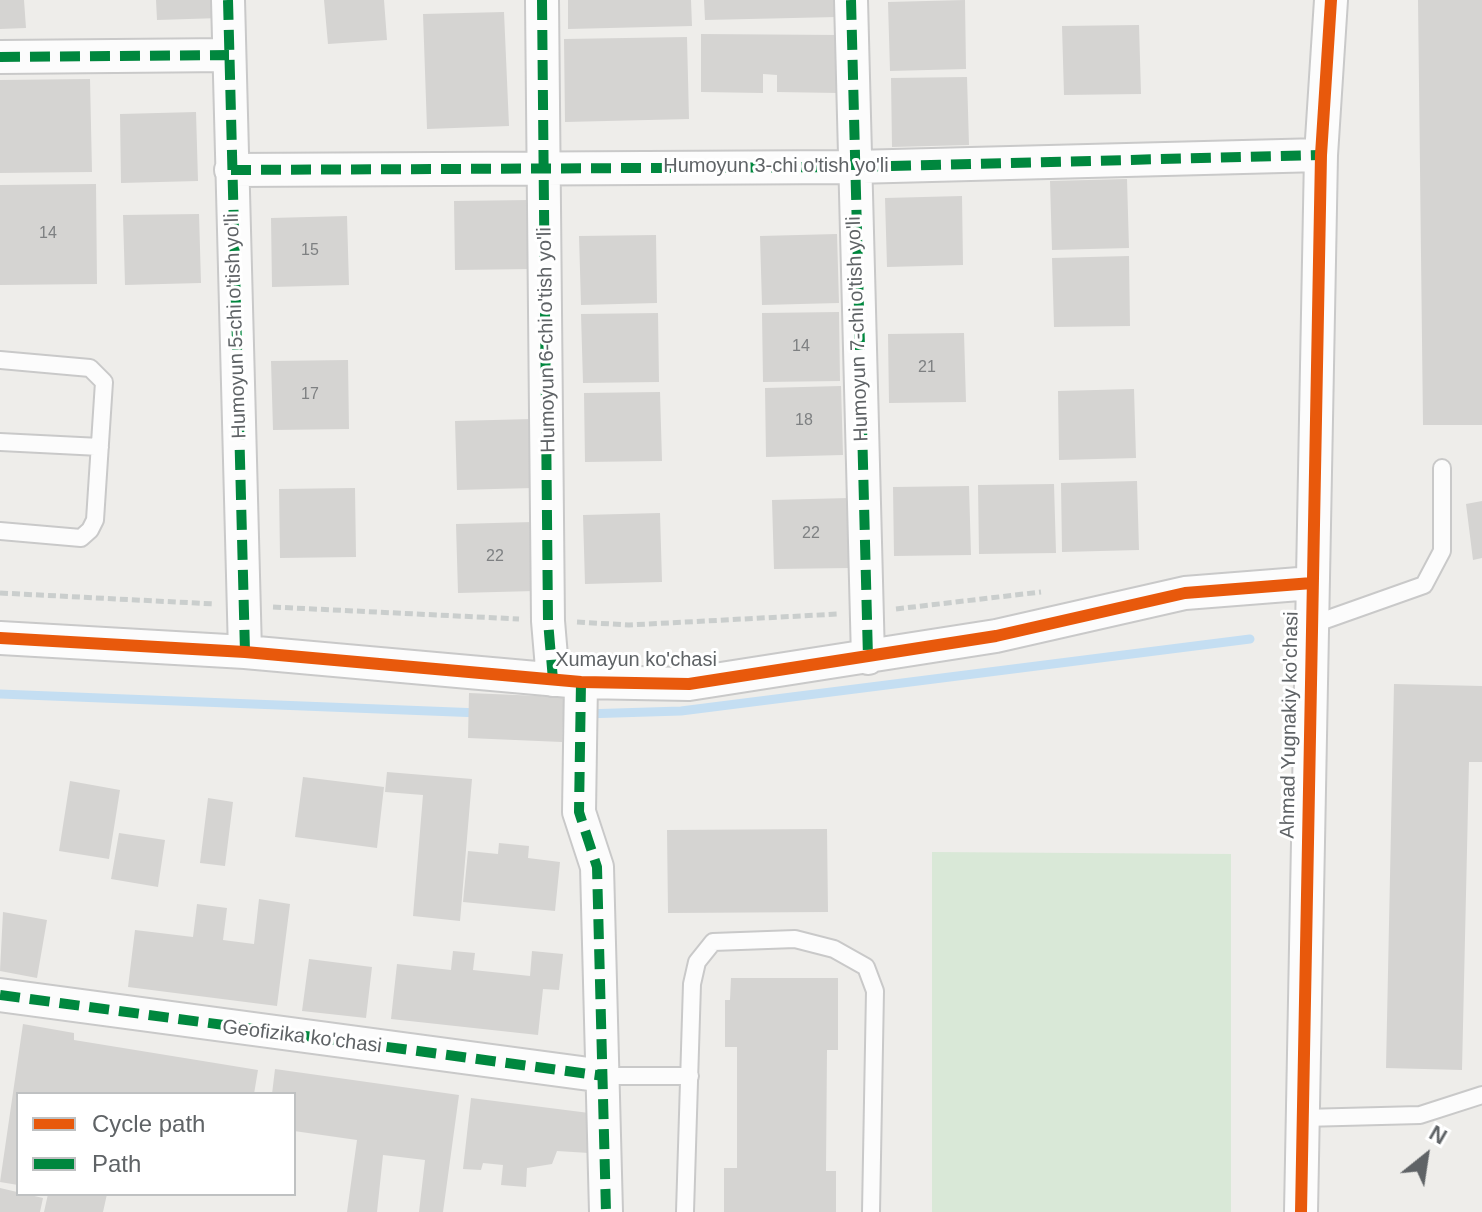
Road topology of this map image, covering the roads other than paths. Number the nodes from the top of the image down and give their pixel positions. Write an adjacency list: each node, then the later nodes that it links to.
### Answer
1 (228, 0): 5 (street, Humoyun 5-chi o'tish yo'li)
2 (542, 0): 8 (street, Humoyun 6-chi o'tish yo'li)
3 (851, 0): 9 (street, Humoyun 7-chi o'tish yo'li)
4 (1331, 0): 7 (street, Ahmad Yugnakiy ko'chasi)
5 (229, 55): 6 (street); 10 (street, Humoyun 5-chi o'tish yo'li)
6 (0, 57)
7 (1321, 155): 9 (street, Humoyun 3-chi o'tish yo'li); 16 (street, Ahmad Yugnakiy ko'chasi)
8 (545, 167): 9 (street, Humoyun 3-chi o'tish yo'li); 10 (street, Humoyun 3-chi o'tish yo'li); 21 (street, Humoyun 6-chi o'tish yo'li)
9 (854, 167): 20 (street, Humoyun 7-chi o'tish yo'li)
10 (231, 170): 19 (street, Humoyun 5-chi o'tish yo'li)
11 (0, 360): 13 (lane)
12 (0, 442): 13 (lane)
13 (100, 447): 15 (lane)
14 (1442, 468): 17 (lane)
15 (0, 531)
16 (1312, 583): 17 (street, Ahmad Yugnakiy ko'chasi); 20 (street, Xumayun ko'chasi)
17 (1311, 625): 26 (street, Ahmad Yugnakiy ko'chasi)
18 (0, 638): 19 (street, Xumayun ko'chasi)
19 (245, 652): 21 (street, Xumayun ko'chasi)
20 (868, 658): 21 (street, Xumayun ko'chasi)
21 (567, 681): 23 (street, Humoyun 6-chi o'tish yo'li)
22 (0, 995): 23 (street, Geofizika ko'chasi)
23 (604, 1076): 24 (lane); 27 (street, Humoyun 6-chi o'tish yo'li)
24 (690, 1076): 28 (lane); 29 (lane)
25 (1482, 1095): 26 (lane)
26 (1303, 1118): 30 (street, Ahmad Yugnakiy ko'chasi)
27 (606, 1212)
28 (685, 1212)
29 (871, 1212)
30 (1301, 1212)

